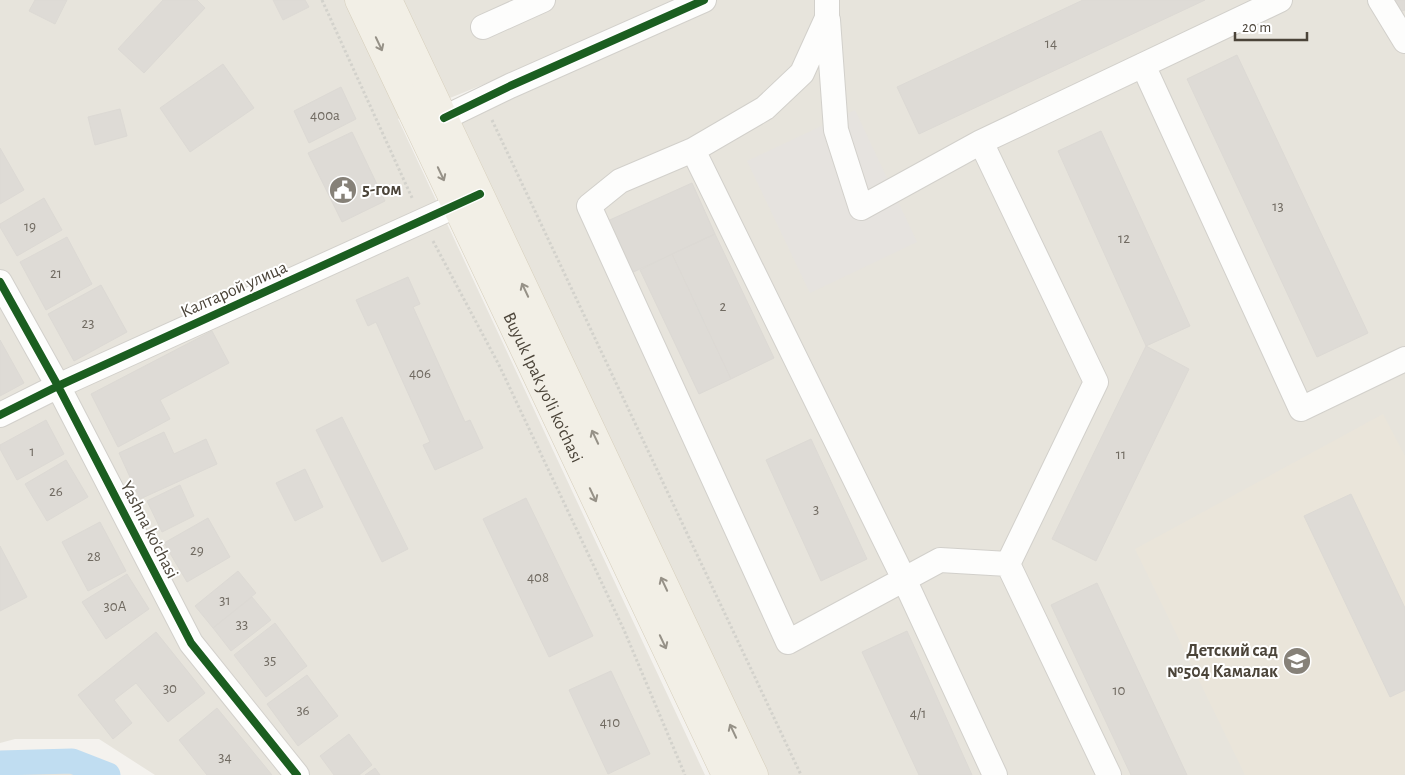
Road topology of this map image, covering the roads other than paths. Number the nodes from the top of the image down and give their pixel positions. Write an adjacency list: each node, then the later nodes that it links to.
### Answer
1 (358, 0): 11 (main road, Buyuk Ipak yo'li ko'chasi, one-way to 11)
2 (388, 0): 11 (main road, Buyuk Ipak yo'li ko'chasi)
3 (543, 0): 8 (street)
4 (704, 0): 11 (street)
5 (1280, 0): 10 (street)
6 (1380, 0): 9 (street)
7 (827, 9): 12 (street); 13 (street)
8 (483, 27)
9 (1405, 41)
10 (1143, 65): 12 (street); 16 (street)
11 (432, 124): 14 (main road, Buyuk Ipak yo'li ko'chasi)
12 (981, 142): 19 (street)
13 (693, 150): 20 (street); 20 (street)
14 (468, 200): 17 (street, Калтарой улица); 22 (main road, Buyuk Ipak yo'li ko'chasi, one-way to 22); 23 (main road, Buyuk Ipak yo'li ko'chasi, one-way to 14)
15 (0, 282): 17 (street, Yashna ko'chasi)
16 (1405, 359)
17 (58, 386): 18 (street, Калтарой улица); 21 (street, Yashna ko'chasi)
18 (0, 415)
19 (1008, 564): 20 (street); 25 (street)
20 (904, 579): 24 (street)
21 (297, 775)
22 (726, 775)
23 (754, 775)
24 (995, 775)
25 (1109, 775)

